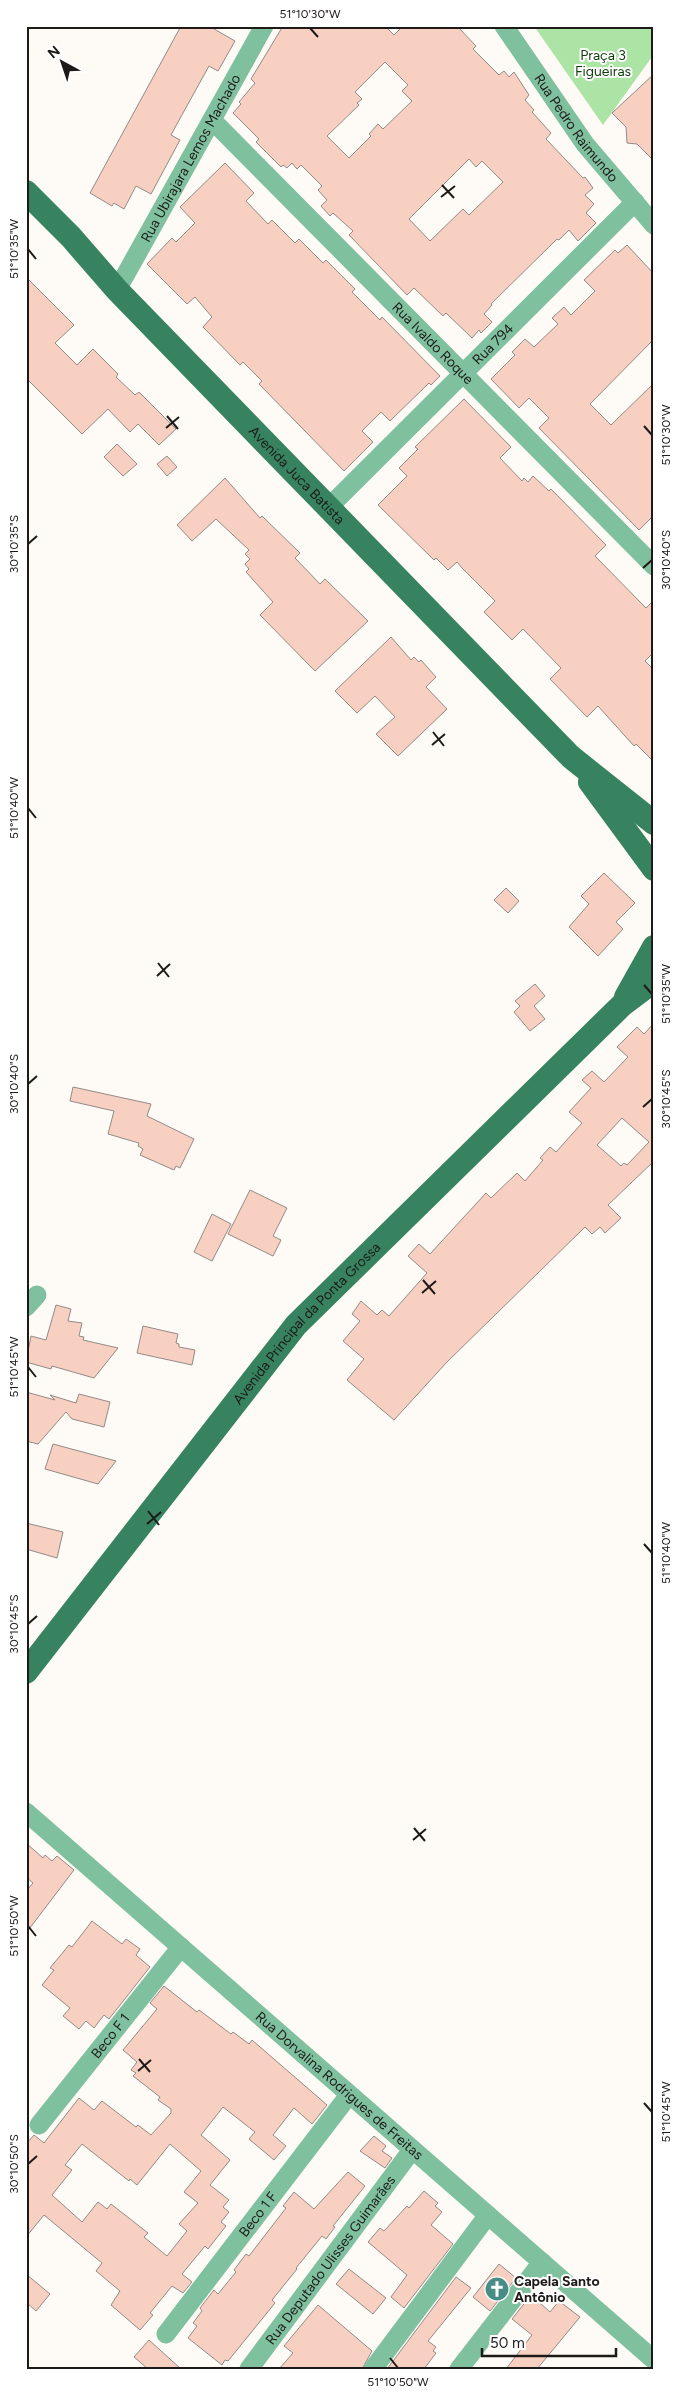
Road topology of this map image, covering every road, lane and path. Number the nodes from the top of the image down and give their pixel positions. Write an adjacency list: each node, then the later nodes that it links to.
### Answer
1 (264, 26): 3 (street, Rua Ubirajara Lemos Machado)
2 (504, 26): 5 (street, Rua Pedro Raimundo)
3 (212, 120): 7 (street, Rua Ubirajara Lemos Machado); 8 (street, Rua Ivaldo Roque)
4 (26, 192): 7 (main road, Avenida Juca Batista)
5 (635, 202): 6 (street, Rua Pedro Raimundo); 8 (street, Rua 794)
6 (654, 225)
7 (118, 290): 9 (main road, Avenida Juca Batista)
8 (463, 373): 9 (street, Rua 794); 10 (street, Rua Ivaldo Roque)
9 (329, 507): 11 (main road, Avenida Juca Batista)
10 (654, 566)
11 (571, 757): 12 (main road, Avenida Juca Batista); 13 (main road, Avenida Juca Batista)
12 (654, 822)
13 (654, 869)
14 (654, 947): 16 (main road, Avenida Principal da Ponta Grossa)
15 (654, 981): 16 (main road, Avenida Principal da Ponta Grossa)
16 (622, 1005): 17 (main road, Avenida Principal da Ponta Grossa)
17 (26, 1672)
18 (26, 1812): 19 (street, Rua Dorvalina Rodrigues de Freitas)
19 (181, 1946): 20 (street, Rua Dorvalina Rodrigues de Freitas); 21 (street, Beco F 1)
20 (349, 2095): 22 (street, Rua Dorvalina Rodrigues de Freitas); 25 (street, Beco 1 F)
21 (39, 2125)
22 (412, 2150): 23 (street, Rua Dorvalina Rodrigues de Freitas); 27 (street, Rua Deputado Ulisses Guimarães)
23 (488, 2215): 24 (street, Rua Dorvalina Rodrigues de Freitas); 28 (street)
24 (542, 2262): 26 (street, Rua Dorvalina Rodrigues de Freitas); 29 (street)
25 (166, 2334)
26 (654, 2360)
27 (249, 2369)
28 (373, 2369)
29 (459, 2369)

